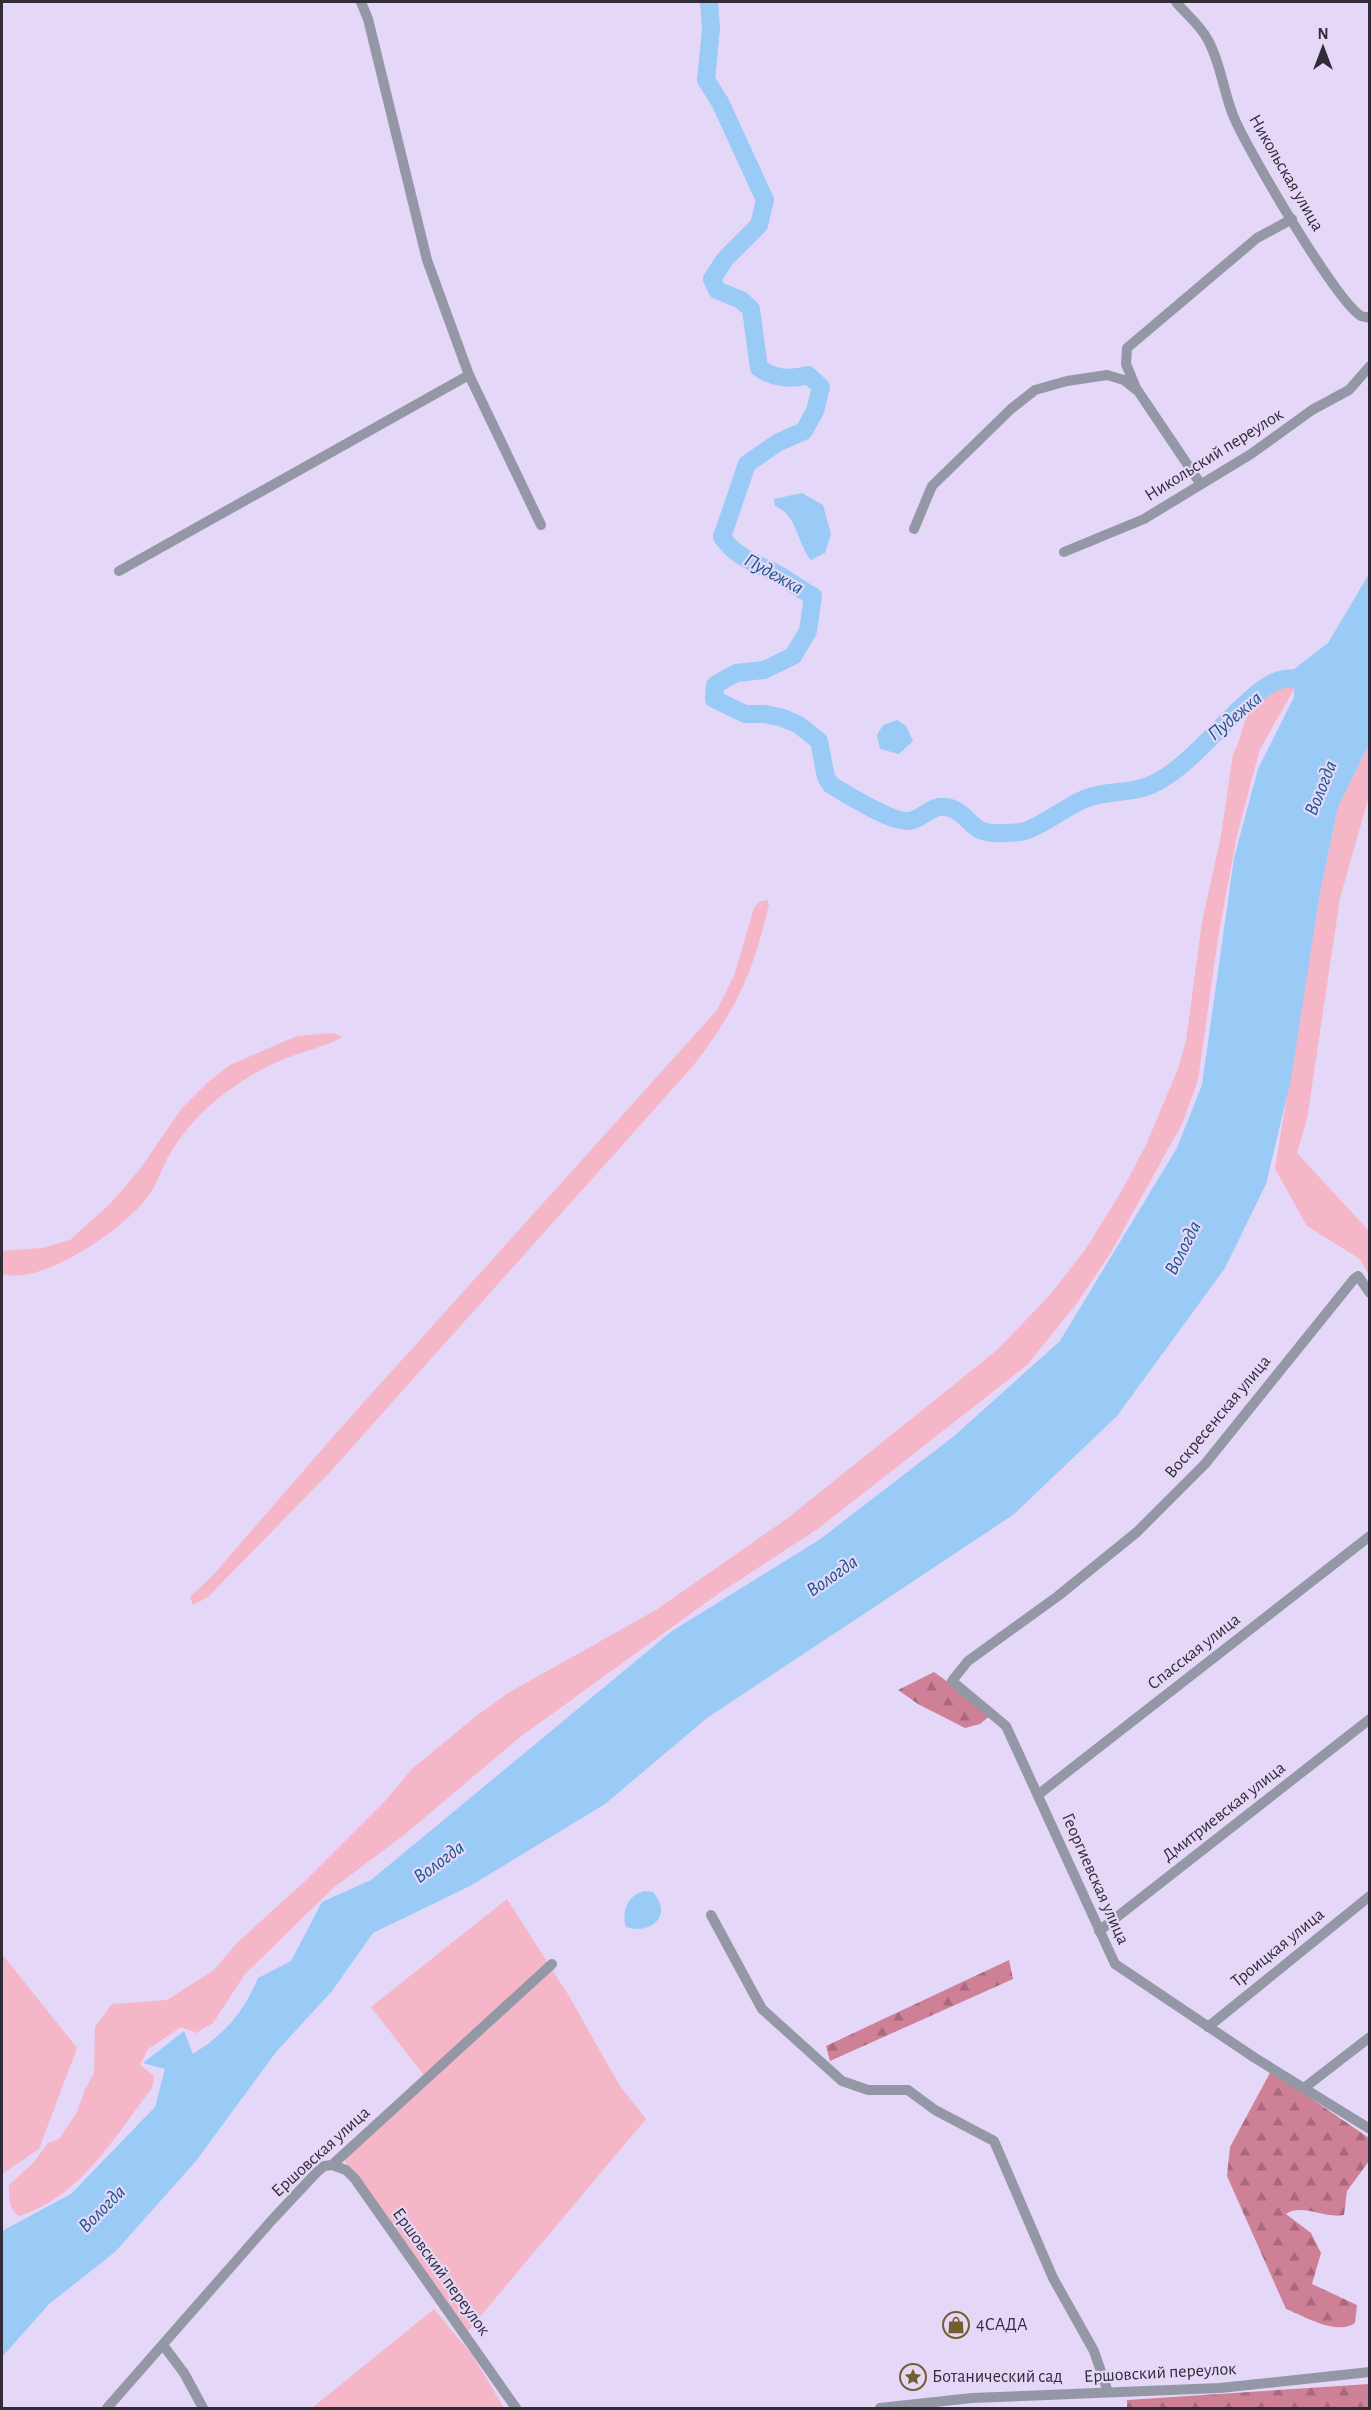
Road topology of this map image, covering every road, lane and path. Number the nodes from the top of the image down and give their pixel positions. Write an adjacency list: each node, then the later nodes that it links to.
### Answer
1 (361, 2): 6 (street)
2 (1176, 2): 3 (street, Никольская улица)
3 (1292, 219): 4 (street, Никольская улица); 7 (street)
4 (1370, 318)
5 (1370, 366): 8 (street, Никольский переулок)
6 (469, 375): 9 (street); 12 (street)
7 (1138, 391): 8 (street); 10 (street)
8 (1200, 483): 11 (street, Никольский переулок)
9 (541, 525)
10 (914, 529)
11 (1064, 552)
12 (119, 571)
13 (1370, 1293): 15 (street, Воскресенская улица)
14 (1370, 1536): 17 (street, Спасская улица)
15 (952, 1681): 17 (street, Георгиевская улица)
16 (1370, 1719): 20 (street, Дмитриевская улица)
17 (1039, 1794): 20 (street, Георгиевская улица)
18 (1370, 1896): 22 (street, Троицкая улица)
19 (711, 1915): 29 (street)
20 (1099, 1931): 22 (street, Георгиевская улица)
21 (552, 1964): 26 (street, Ершовская улица)
22 (1208, 2027): 24 (street, Георгиевская улица)
23 (1370, 2037): 24 (street)
24 (1304, 2088): 25 (street, Георгиевская улица)
25 (1370, 2129)
26 (332, 2164): 27 (street, Ершовская улица); 32 (street, Ершовский переулок)
27 (164, 2346): 30 (street, Ершовская улица); 31 (street)
28 (1370, 2372): 29 (street, Ершовский переулок)
29 (1108, 2392): 33 (street, Ершовский переулок)
30 (107, 2409)
31 (204, 2409)
32 (516, 2409)
33 (880, 2409)

